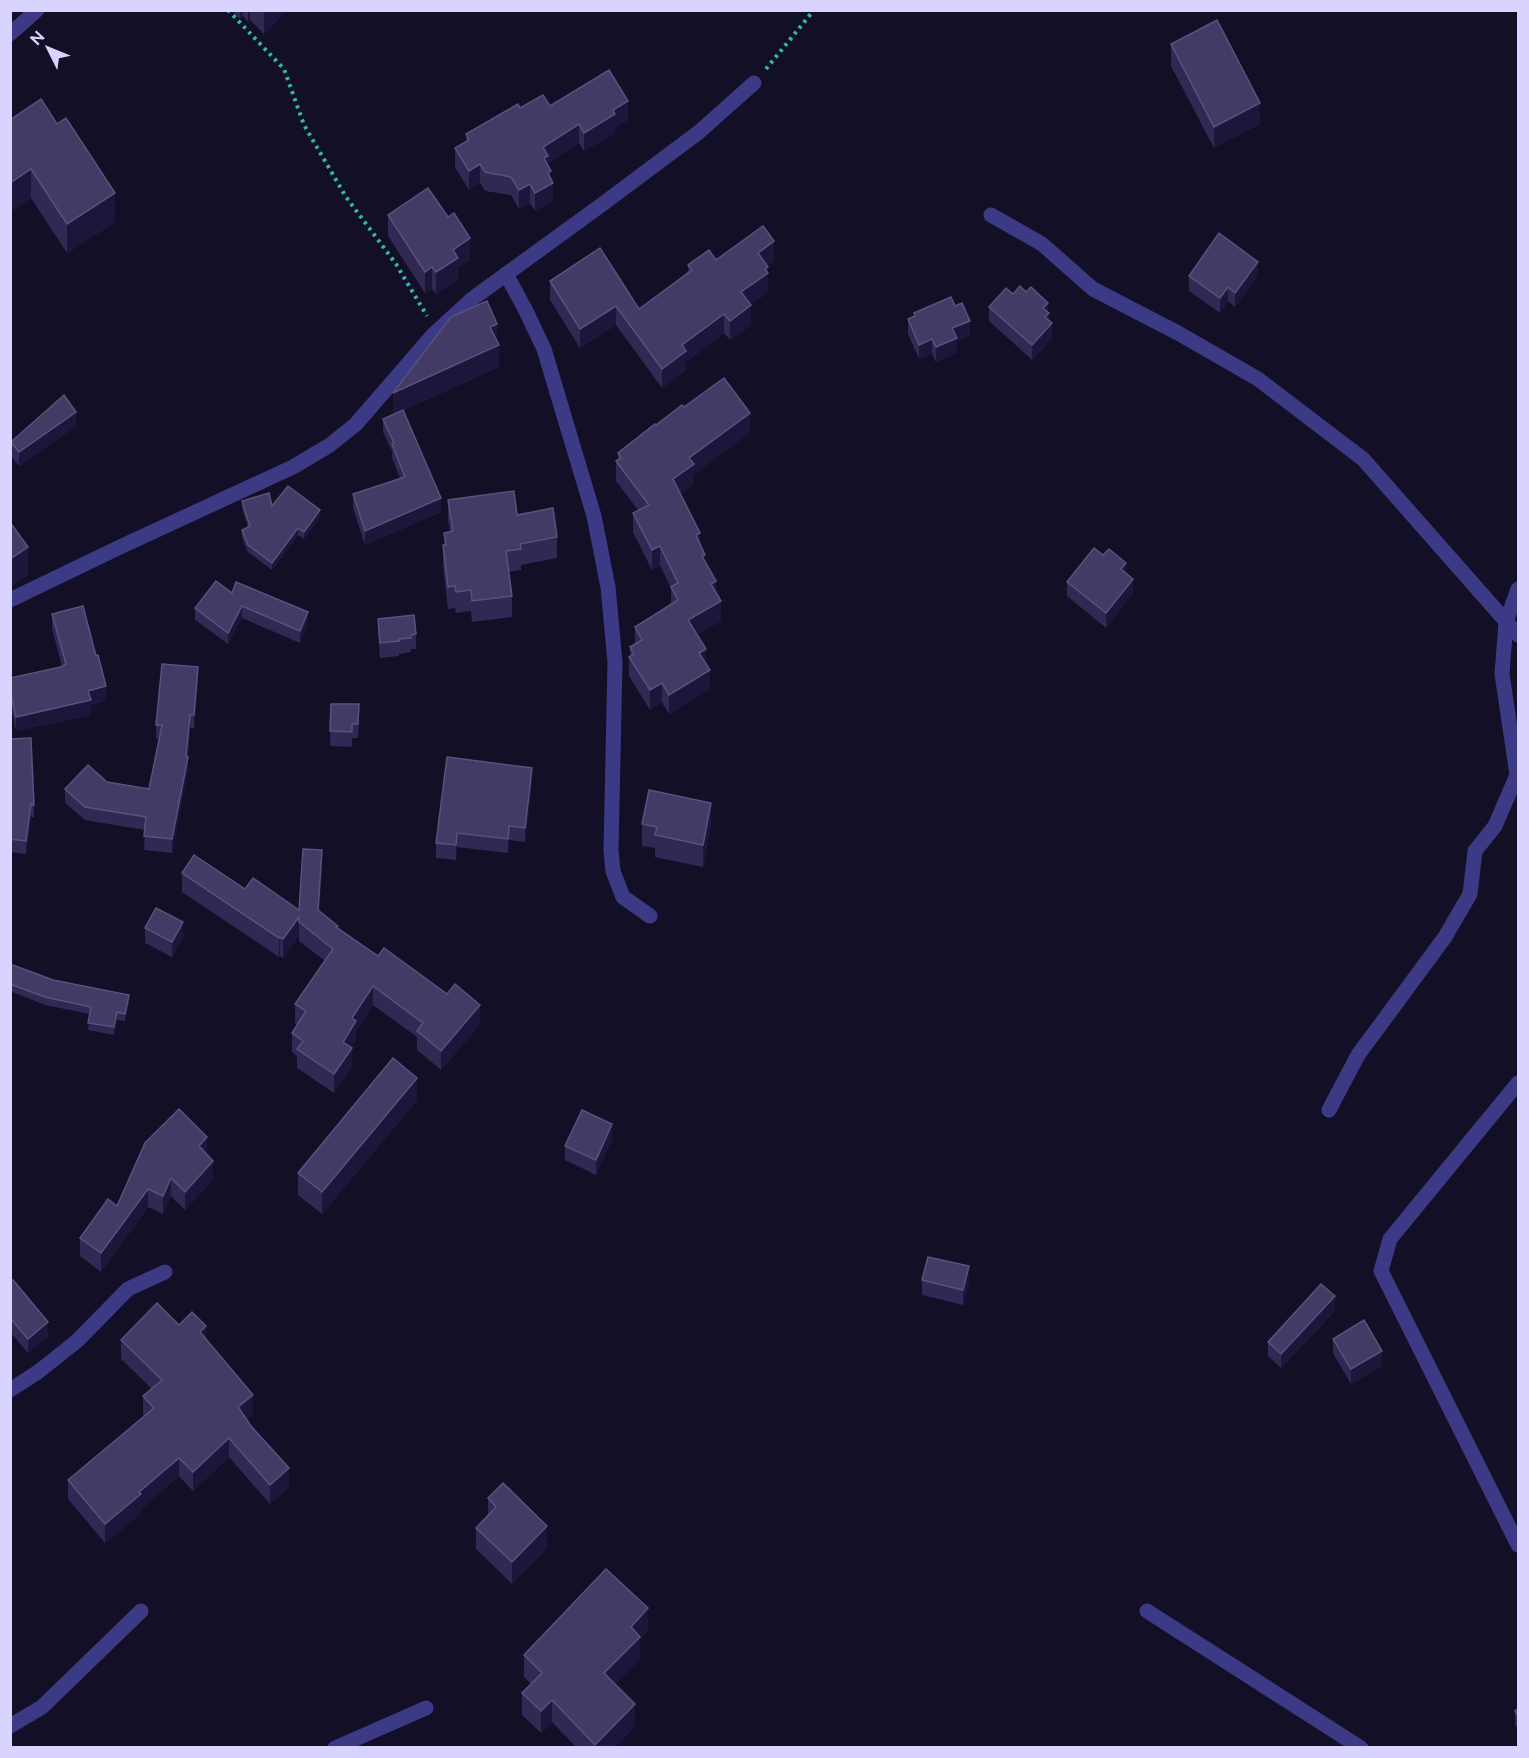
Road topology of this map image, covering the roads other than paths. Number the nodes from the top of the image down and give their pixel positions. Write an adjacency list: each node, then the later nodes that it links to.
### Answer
1 (37, 10): 2 (street)
2 (10, 34)
3 (754, 83): 5 (street)
4 (991, 215): 8 (street)
5 (506, 274): 7 (street); 10 (street)
6 (1518, 589): 8 (street)
7 (10, 600)
8 (1506, 622): 9 (street); 12 (street)
9 (1518, 635)
10 (650, 916)
11 (1518, 1083): 15 (street)
12 (1329, 1110)
13 (165, 1272): 14 (street)
14 (10, 1390)
15 (1518, 1545)
16 (141, 1611): 19 (street)
17 (1147, 1611): 21 (street)
18 (426, 1708): 20 (street)
19 (10, 1726)
20 (335, 1748)
21 (1361, 1748)

